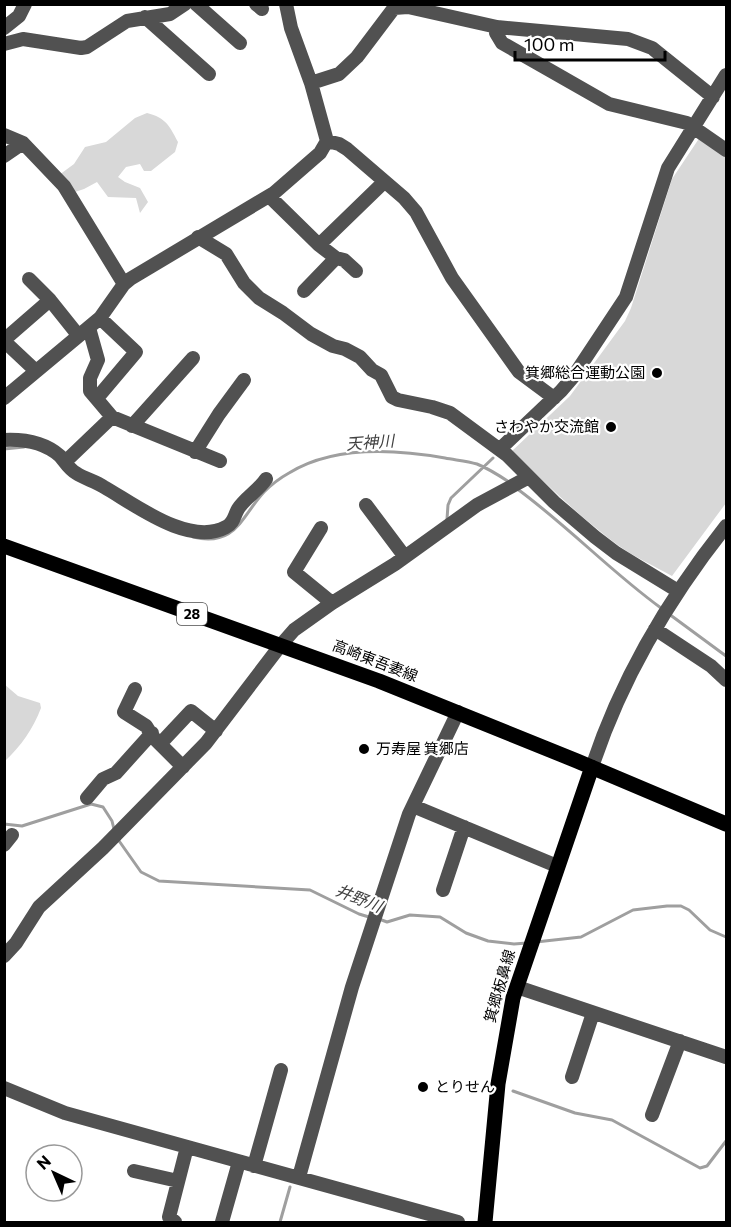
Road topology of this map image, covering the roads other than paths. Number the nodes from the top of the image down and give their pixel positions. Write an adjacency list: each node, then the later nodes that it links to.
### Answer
1 (25, 4): 7 (street)
2 (185, 4): 6 (street)
3 (196, 4): 10 (street)
4 (286, 4): 13 (street)
5 (398, 6): 8 (street); 13 (street)
6 (145, 17): 9 (street); 11 (street)
7 (8, 20)
8 (497, 27): 14 (street); 15 (street)
9 (4, 44)
10 (240, 44)
11 (209, 74)
12 (726, 75): 14 (street)
13 (311, 83): 17 (street)
14 (713, 97): 15 (street)
15 (695, 126): 19 (street); 39 (street)
16 (4, 135): 18 (street)
17 (327, 141): 21 (street); 22 (street)
18 (23, 143): 20 (street); 28 (street)
19 (726, 150)
20 (4, 156)
21 (384, 182): 24 (street); 39 (street)
22 (269, 196): 23 (street); 24 (street)
23 (198, 237): 28 (street); 43 (street)
24 (319, 245): 25 (street)
25 (336, 258): 26 (street); 29 (street)
26 (357, 271)
27 (29, 279): 30 (street)
28 (124, 284): 31 (street)
29 (304, 291)
30 (50, 300): 32 (street); 33 (street)
31 (100, 318): 32 (street); 37 (street)
32 (84, 331): 35 (street); 37 (street)
33 (4, 341): 35 (street)
34 (193, 358): 41 (street)
35 (36, 371): 38 (street)
36 (244, 380): 44 (street)
37 (98, 397): 40 (street)
38 (4, 398)
39 (554, 398): 43 (street)
40 (112, 417): 41 (street); 46 (street)
41 (132, 426): 44 (street)
42 (4, 440): 46 (street)
43 (500, 448): 48 (street)
44 (195, 452): 45 (street)
45 (220, 461)
46 (65, 462): 47 (street)
47 (266, 479)
48 (525, 480): 53 (street); 54 (street)
49 (366, 506): 53 (street)
50 (726, 526): 54 (street)
51 (321, 528): 55 (street)
52 (4, 546): 57 (main road, 高崎東吾妻線 / 28)
53 (405, 556): 55 (street)
54 (676, 594): 56 (street)
55 (332, 603): 57 (street)
56 (657, 626): 58 (street); 64 (street)
57 (280, 646): 60 (main road, 高崎東吾妻線 / 28); 61 (street)
58 (726, 680)
59 (135, 689): 62 (street)
60 (458, 712): 64 (main road, 高崎東吾妻線 / 28); 66 (street)
61 (216, 730): 62 (street); 63 (street)
62 (156, 739): 63 (street); 65 (street)
63 (183, 767): 71 (street)
64 (592, 767): 67 (main road, 高崎東吾妻線 / 28); 69 (main road, 箕郷板鼻線)
65 (87, 798)
66 (413, 806): 68 (street); 84 (street)
67 (726, 822)
68 (464, 827): 69 (street); 70 (street)
69 (557, 866): 72 (main road, 箕郷板鼻線)
70 (442, 890)
71 (4, 956)
72 (517, 987): 73 (street); 89 (main road, 箕郷板鼻線)
73 (593, 1013): 74 (street); 77 (street)
74 (680, 1041): 75 (street); 79 (street)
75 (726, 1057)
76 (281, 1070): 82 (street)
77 (572, 1077)
78 (4, 1088): 80 (street)
79 (652, 1115)
80 (187, 1147): 81 (street); 85 (street)
81 (239, 1162): 82 (street); 87 (street)
82 (255, 1166): 84 (street)
83 (134, 1171): 85 (street)
84 (299, 1177): 88 (street)
85 (178, 1181): 86 (street)
86 (175, 1222)
87 (222, 1222)
88 (458, 1222)
89 (485, 1222)

